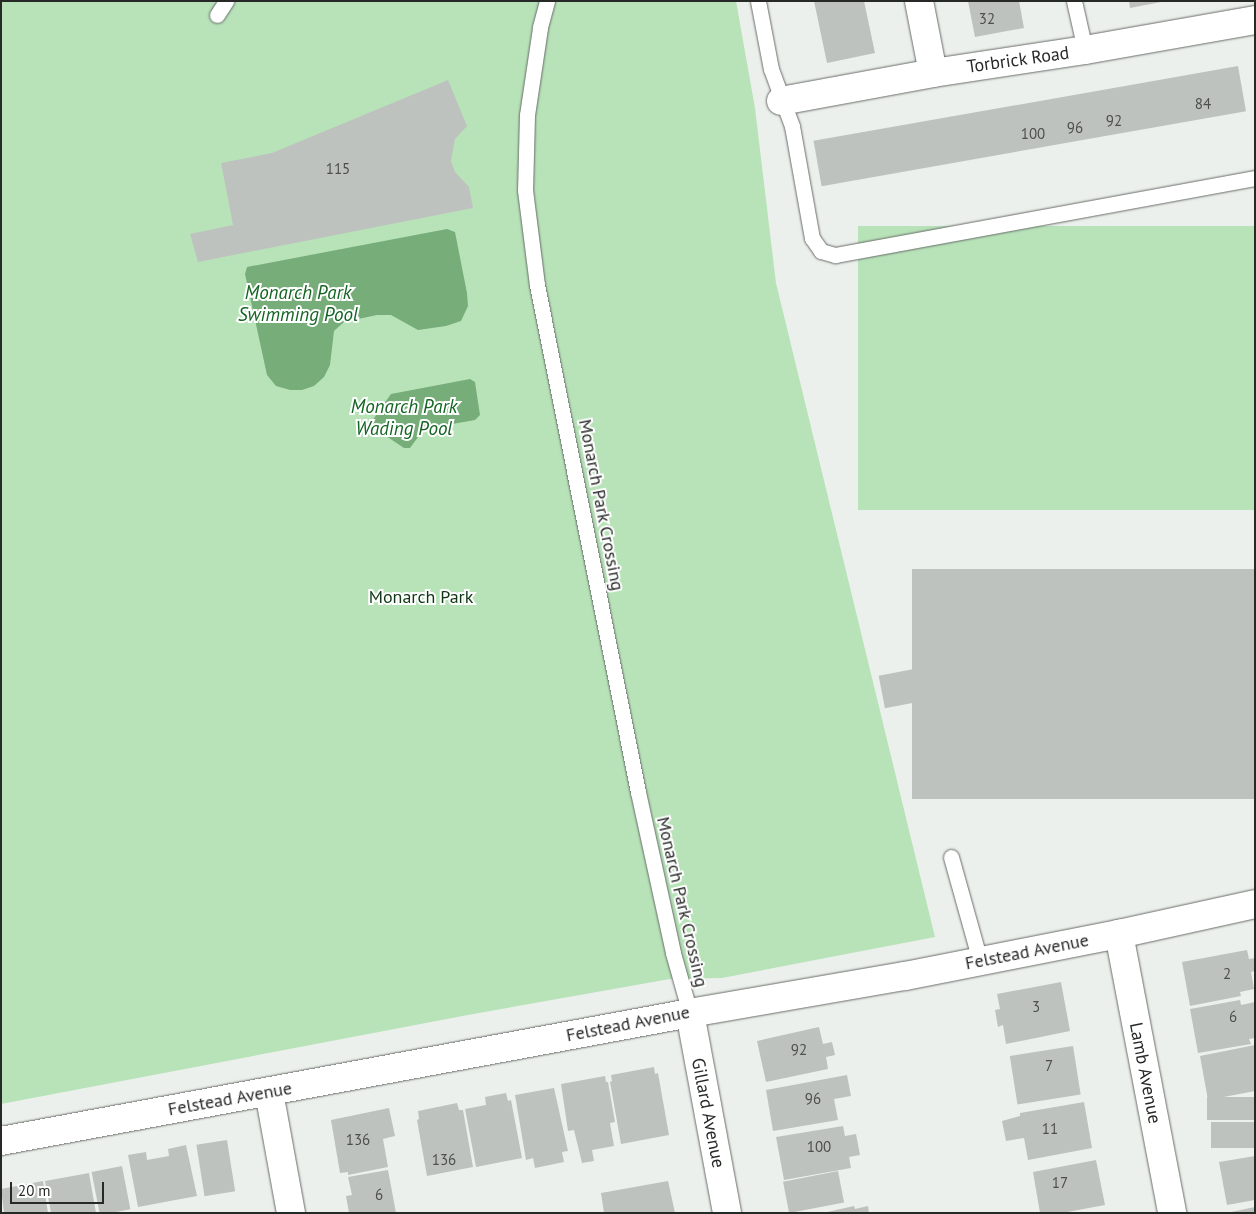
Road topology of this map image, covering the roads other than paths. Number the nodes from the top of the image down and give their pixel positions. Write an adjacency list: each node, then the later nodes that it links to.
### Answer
1 (226, 1): 7 (lane)
2 (547, 1): 16 (lane, Monarch Park Crossing)
3 (758, 1): 10 (lane)
4 (919, 1): 9 (street)
5 (1074, 1): 8 (lane)
6 (1250, 14): 8 (street, Torbrick Road)
7 (217, 15)
8 (1085, 50): 9 (street, Torbrick Road)
9 (933, 73): 10 (street, Torbrick Road)
10 (781, 100): 11 (lane)
11 (1255, 178)
12 (951, 857): 15 (lane)
13 (1255, 904): 14 (street, Felstead Avenue)
14 (1119, 934): 15 (street, Felstead Avenue); 21 (street, Lamb Avenue)
15 (980, 961): 16 (street, Felstead Avenue)
16 (690, 1012): 17 (street, Felstead Avenue); 20 (street, Gillard Avenue)
17 (269, 1092): 18 (street, Felstead Avenue); 19 (street)
18 (1, 1141)
19 (291, 1213)
20 (727, 1213)
21 (1172, 1213)

